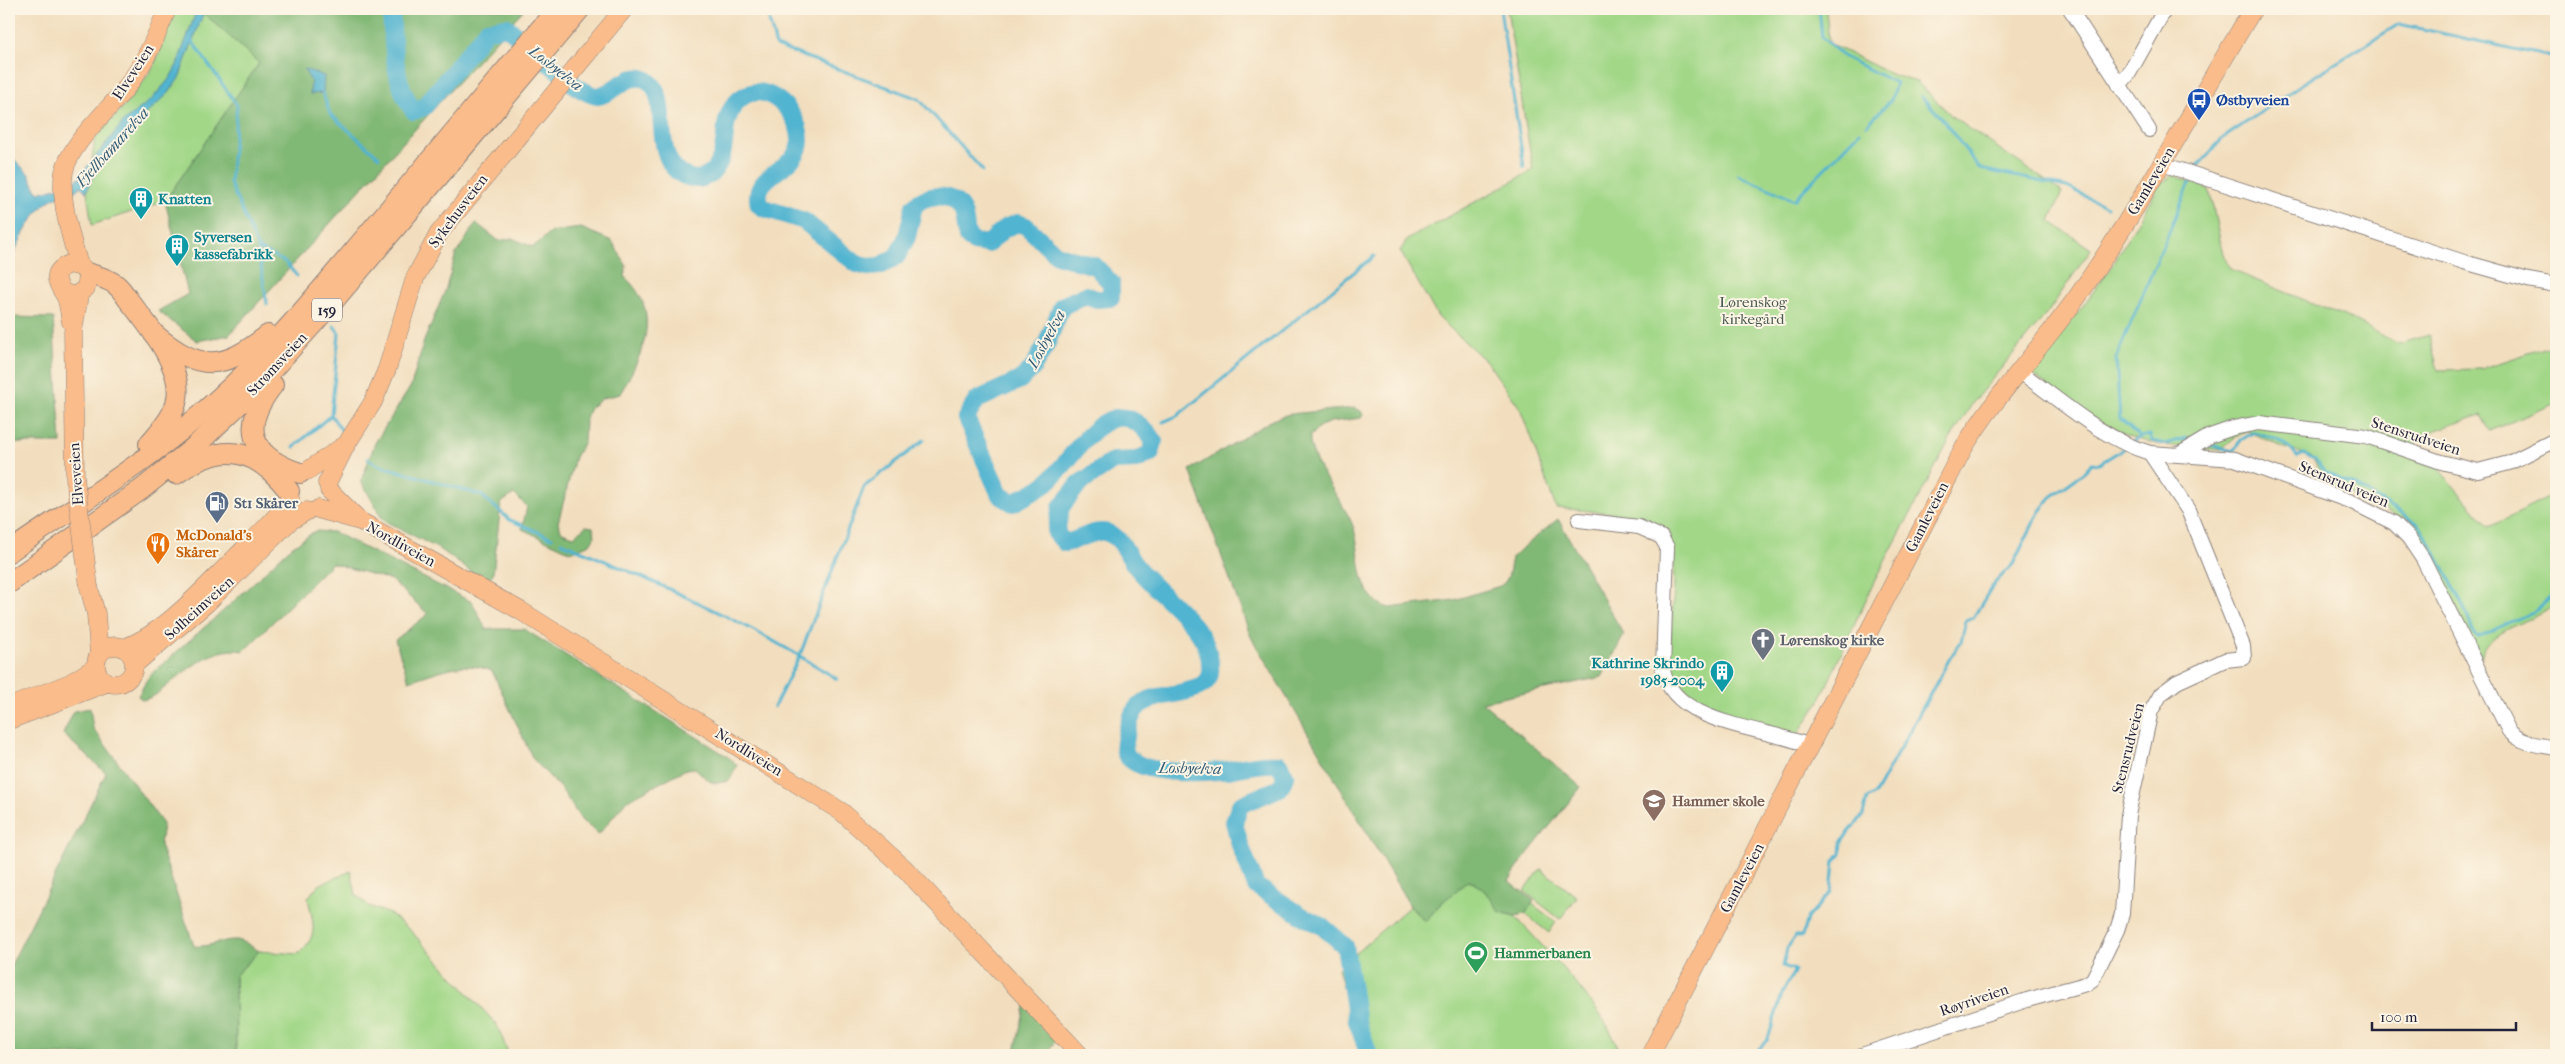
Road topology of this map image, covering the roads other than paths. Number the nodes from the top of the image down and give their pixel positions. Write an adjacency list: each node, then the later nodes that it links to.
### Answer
1 (167, 9): 15 (main road, Elveveien)
2 (557, 9): 8 (highway, Strømsveien / 159)
3 (580, 9): 8 (highway, Strømsveien / 159)
4 (624, 9): 20 (main road, Sykehusveien)
5 (2070, 9): 10 (street)
6 (2164, 9): 10 (street)
7 (2253, 9): 14 (main road, Gamleveien)
8 (544, 38): 9 (highway, Strømsveien / 159)
9 (522, 64): 11 (highway, Strømsveien / 159); 13 (highway, Strømsveien / 159)
10 (2119, 85): 12 (street)
11 (492, 114): 24 (highway); 31 (highway, Strømsveien / 159)
12 (2149, 130)
13 (440, 147): 17 (highway); 23 (highway, Strømsveien / 159)
14 (2162, 164): 16 (street); 18 (main road, Gamleveien)
15 (77, 280): 17 (highway); 32 (main road, Elveveien, bridge)
16 (2556, 285)
17 (154, 334): 23 (highway)
18 (2019, 371): 21 (street, Stensrud veien); 39 (main road, Gamleveien)
19 (2555, 440): 22 (street, Stensrudveien)
20 (346, 444): 24 (main road, Sykehusveien); 25 (main road, Sykehusveien)
21 (2150, 453): 22 (street, Stensrud veien); 41 (street, Stensrudveien)
22 (2178, 455): 40 (street, Stensrud veien)
23 (124, 471): 30 (highway, Strømsveien / 159)
24 (304, 472): 25 (main road); 26 (main road)
25 (328, 486): 27 (main road); 29 (main road, Nordliveien)
26 (289, 494): 27 (main road); 31 (highway); 33 (main road, Solheimveien)
27 (312, 510): 29 (main road, Nordliveien); 35 (main road, Solheimveien)
28 (1579, 520): 39 (street)
29 (360, 521): 42 (main road, Nordliveien)
30 (9, 552)
31 (9, 583)
32 (96, 614): 33 (main road, Elveveien); 34 (main road, Elveveien)
33 (119, 647): 34 (main road); 35 (main road)
34 (97, 661): 36 (main road); 37 (main road)
35 (135, 664): 36 (main road)
36 (106, 682): 38 (main road)
37 (9, 707)
38 (9, 720)
39 (1810, 746): 43 (main road, Gamleveien)
40 (2556, 748)
41 (2095, 975): 44 (street, Røyriveien)
42 (1080, 1055)
43 (1650, 1055)
44 (1862, 1055)

